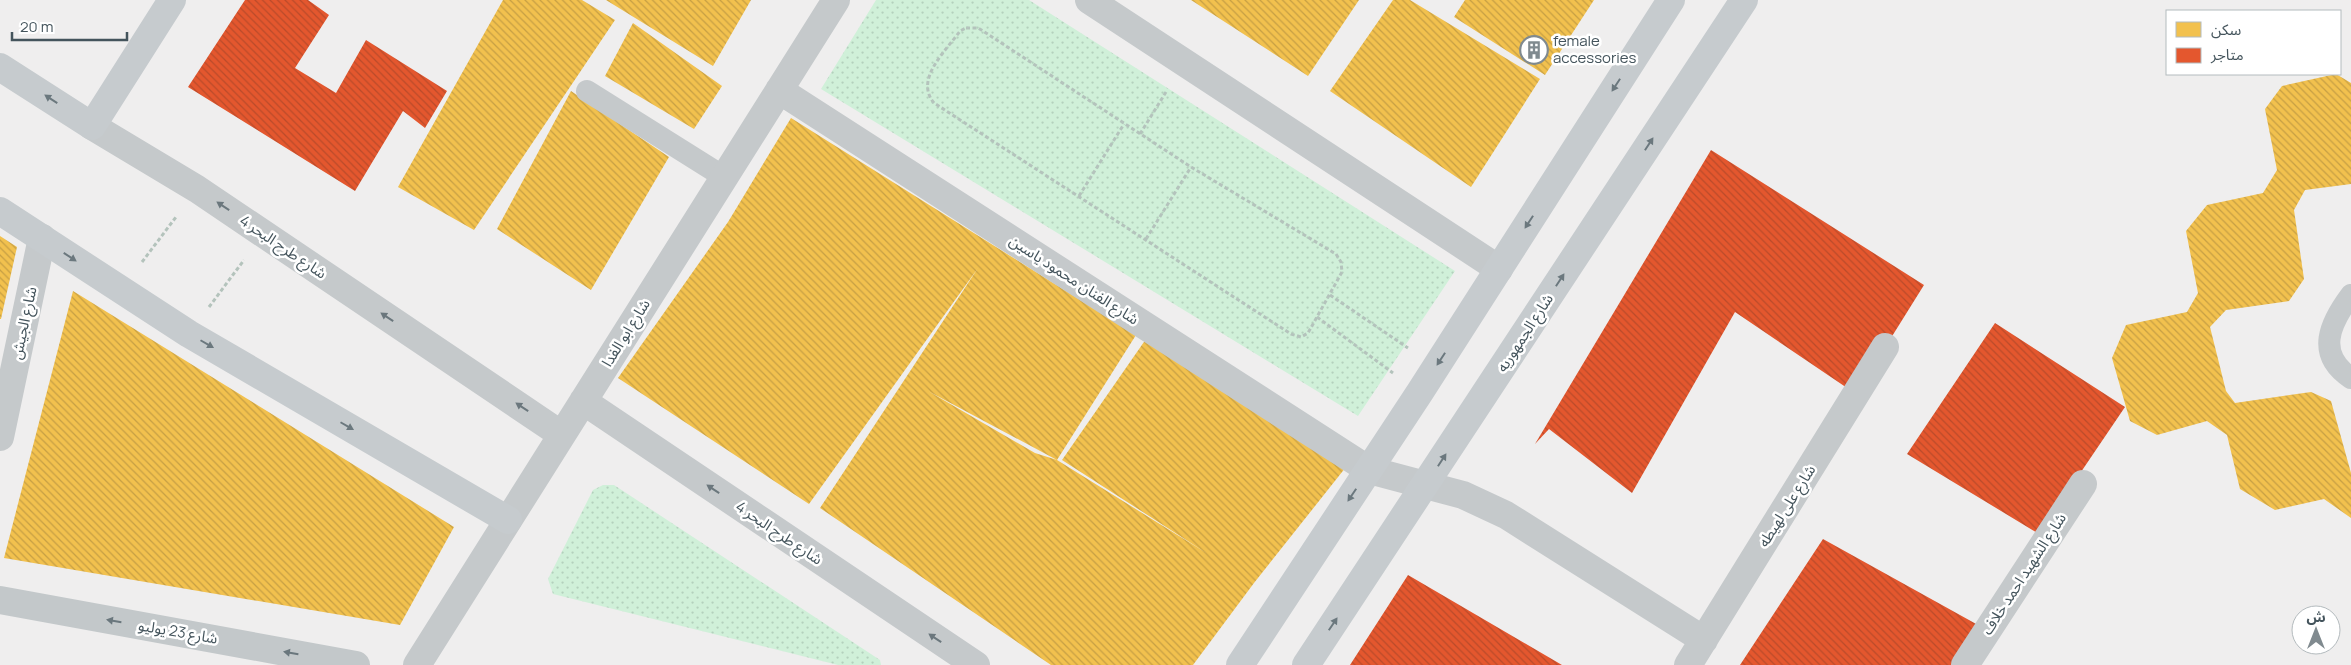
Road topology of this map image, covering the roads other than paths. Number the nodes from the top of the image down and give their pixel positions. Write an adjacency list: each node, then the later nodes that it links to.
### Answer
1 (172, 0): 9 (main road)
2 (836, 0): 7 (street, شارع ابو الفدا)
3 (1089, 0): 13 (street)
4 (1671, 0): 13 (main road, one-way to 13)
5 (1744, 0): 22 (main road, شارع الجمهوريه, one-way to 5)
6 (0, 66): 9 (main road, شارع طرح البحر 4, one-way to 6)
7 (779, 90): 10 (street, شارع ابو الفدا); 20 (street, شارع الفنان محمود ياسين)
8 (587, 91): 10 (lane)
9 (92, 126): 18 (street, شارع طرح البحر 4, one-way to 9)
10 (724, 177): 17 (street, شارع ابو الفدا)
11 (0, 211): 12 (main road)
12 (42, 238): 19 (street, شارع الجيش); 23 (main road, one-way to 23)
13 (1499, 269): 20 (main road, one-way to 20)
14 (2351, 294): 16 (lane)
15 (1885, 347): 25 (street, شارع على لهيطه)
16 (2351, 378)
17 (583, 401): 18 (street, شارع ابو الفدا); 30 (street, شارع طرح البحر 4, one-way to 17)
18 (562, 435): 23 (street, شارع ابو الفدا)
19 (0, 437)
20 (1369, 470): 22 (street, شارع الفنان محمود ياسين); 31 (main road, one-way to 31)
21 (2083, 484): 34 (street, شارع الشهيد احمد خلاف)
22 (1425, 486): 25 (street, شارع الفنان محمود ياسين); 32 (main road, شارع الجمهوريه, one-way to 22)
23 (508, 520): 29 (street, شارع ابو الفدا)
24 (0, 600): 26 (main road, شارع 23 يوليو, one-way to 24)
25 (1704, 640): 33 (street, شارع على لهيطه)
26 (230, 642): 27 (main road); 28 (main road, شارع 23 يوليو, one-way to 26)
27 (261, 665)
28 (356, 665)
29 (417, 665)
30 (976, 665)
31 (1240, 665)
32 (1306, 665)
33 (1688, 665)
34 (1965, 665)

